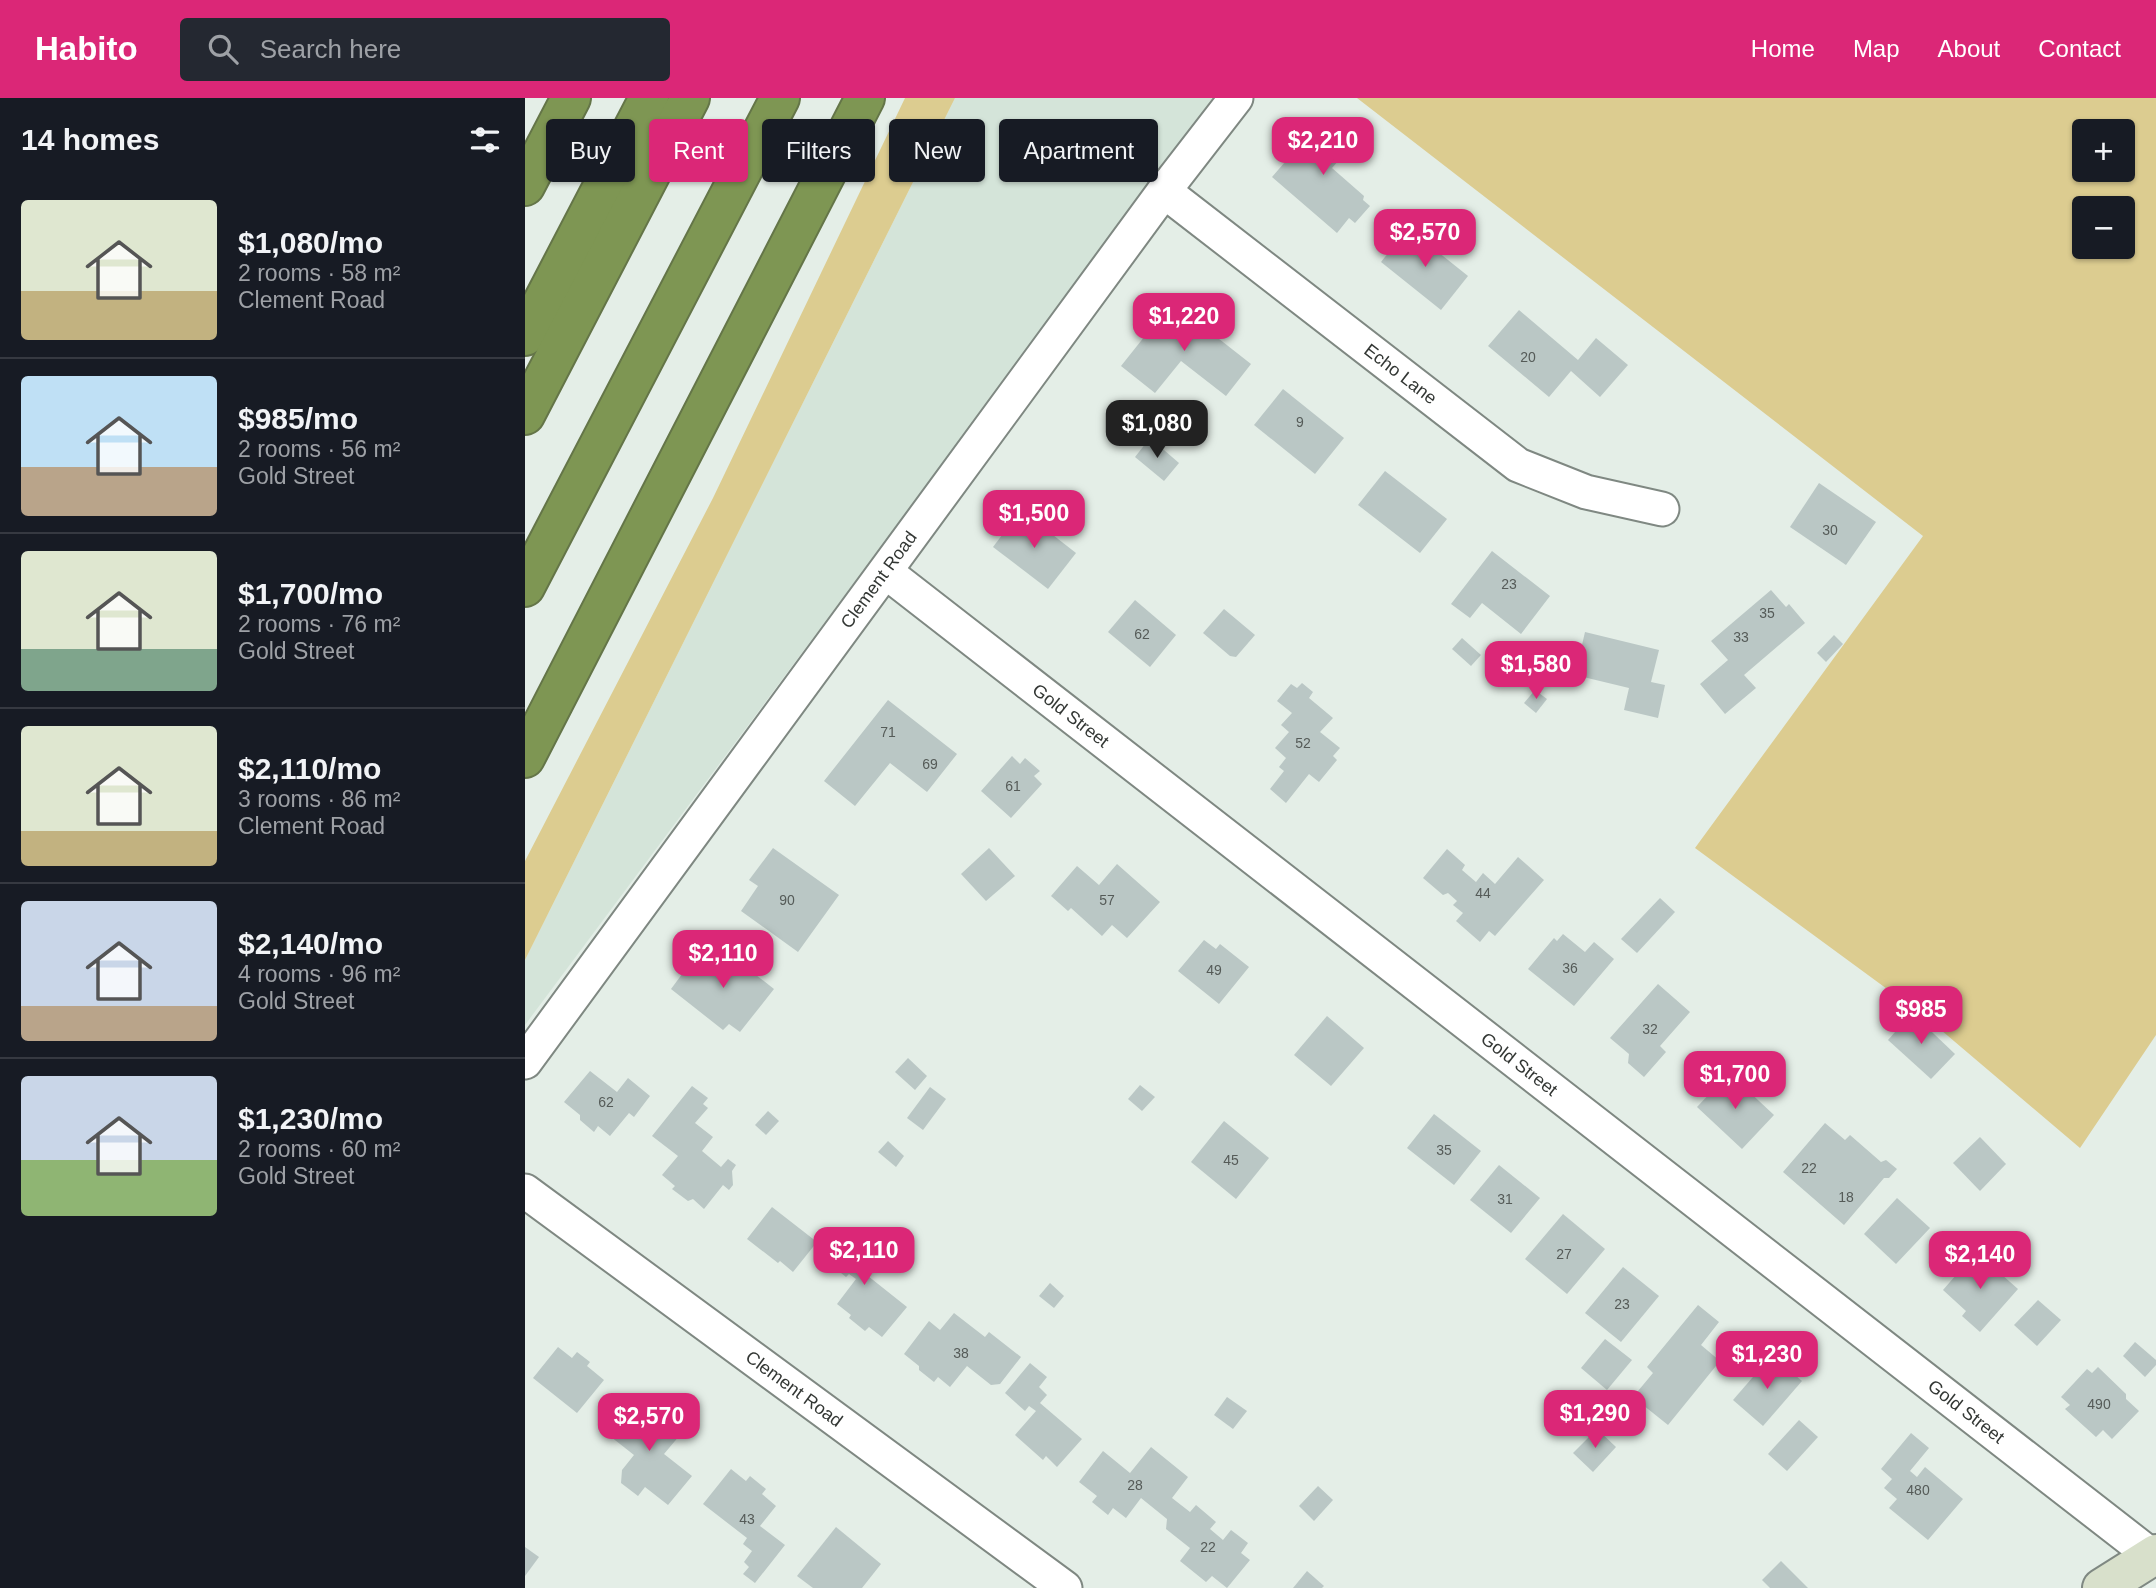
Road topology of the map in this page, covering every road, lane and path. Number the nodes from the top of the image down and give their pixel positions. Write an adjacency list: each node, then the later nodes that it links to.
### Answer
1 (571, 98): 7 (highway)
2 (649, 98): 9 (highway)
3 (691, 98): 10 (highway)
4 (780, 98): 13 (highway)
5 (865, 98): 14 (highway)
6 (1236, 98): 8 (street, Clement Road)
7 (525, 186)
8 (1164, 191): 11 (street, Echo Lane); 12 (street, Clement Road)
9 (525, 336)
10 (525, 415)
11 (1662, 509)
12 (886, 572): 15 (street, Clement Road); 17 (street, Gold Street)
13 (525, 587)
14 (525, 758)
15 (525, 1062)
16 (525, 1191): 18 (street, Clement Road)
17 (2154, 1555): 19 (main road)
18 (1065, 1588)
19 (2102, 1588)

